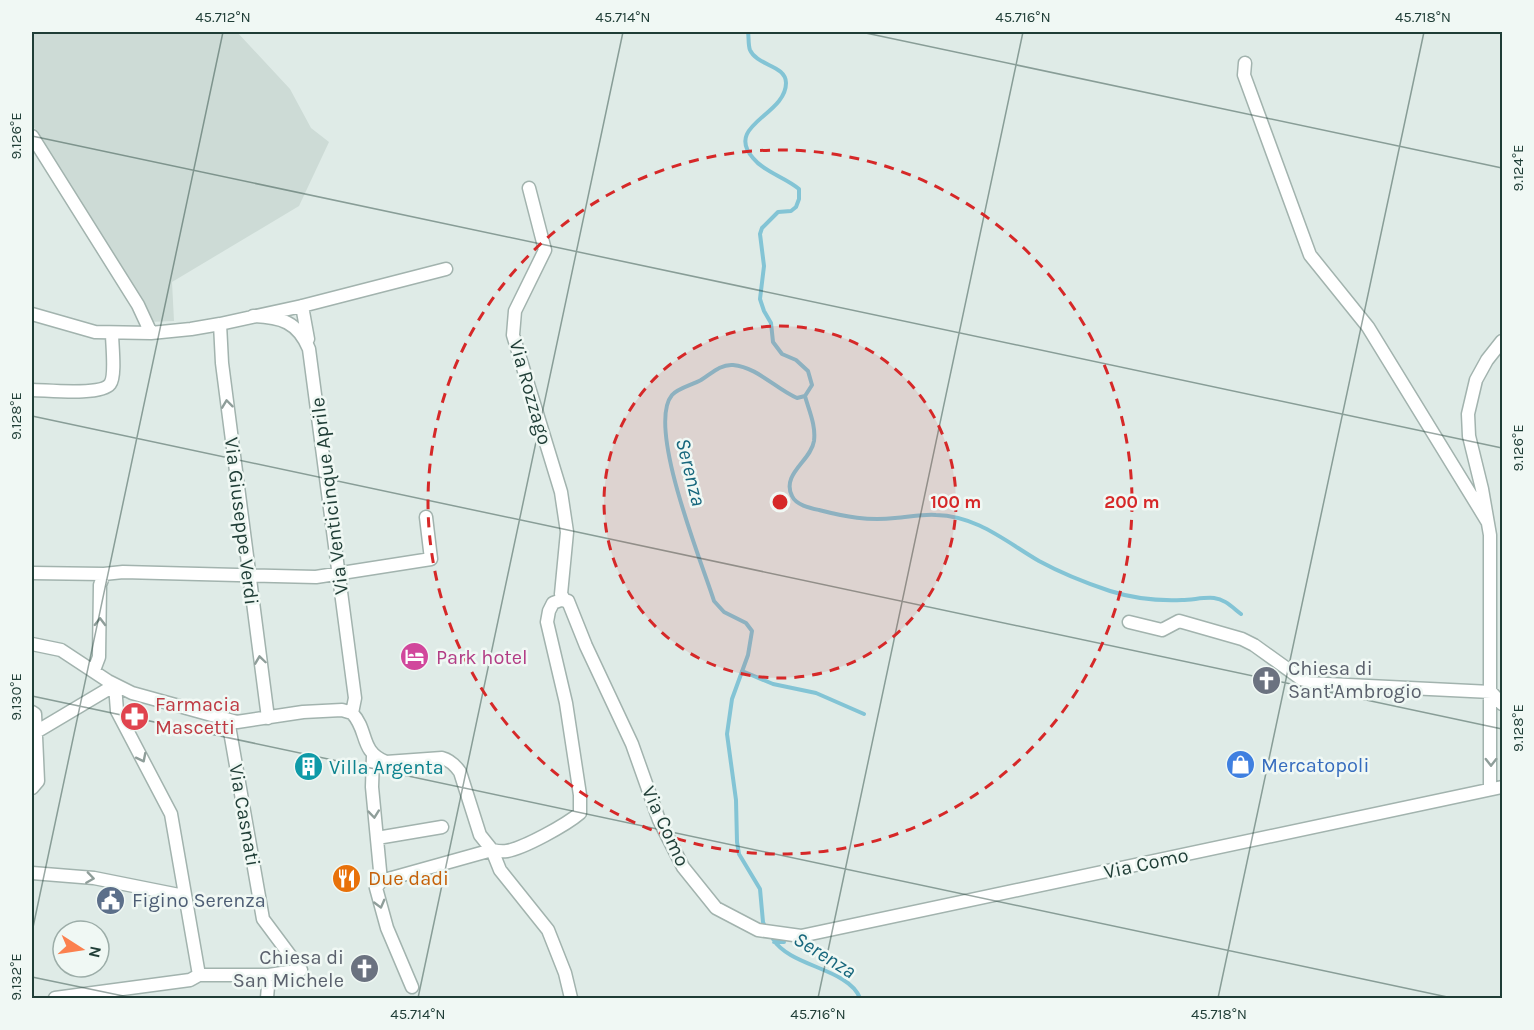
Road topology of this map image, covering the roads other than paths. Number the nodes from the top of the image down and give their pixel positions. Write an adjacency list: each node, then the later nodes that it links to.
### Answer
1 (1245, 63): 15 (street)
2 (32, 136): 10 (street)
3 (529, 188): 20 (street, Via Rozzago)
4 (446, 269): 5 (street)
5 (302, 306): 7 (street); 12 (street)
6 (32, 314): 9 (street)
7 (253, 316): 8 (street); 12 (street, Via Venticinque Aprile)
8 (220, 324): 10 (street); 19 (street, Via Giuseppe Verdi, one-way to 8)
9 (112, 333): 10 (street); 13 (street)
10 (151, 333)
11 (1503, 341): 15 (street)
12 (309, 349): 18 (street, Via Venticinque Aprile)
13 (32, 390)
14 (426, 517): 18 (street)
15 (1487, 521): 25 (street)
16 (32, 573): 17 (street)
17 (104, 574): 19 (street); 23 (street, one-way to 17)
18 (339, 574): 19 (street); 28 (street, Via Venticinque Aprile)
19 (248, 575): 29 (street, Via Giuseppe Verdi, one-way to 19)
20 (565, 601): 34 (street, Via Como); 37 (street)
21 (1129, 622): 25 (street)
22 (32, 644): 23 (street)
23 (94, 670): 24 (street)
24 (115, 685): 30 (street); 31 (street); 40 (street, one-way to 40)
25 (1491, 692): 26 (street); 34 (street, one-way to 34)
26 (1503, 704)
27 (32, 712): 31 (street)
28 (352, 713): 29 (street); 32 (street)
29 (268, 718): 30 (street)
30 (228, 720): 42 (street, Via Casnati)
31 (36, 732): 33 (street)
32 (373, 756): 36 (street, one-way to 36); 37 (street)
33 (32, 788)
34 (1496, 788)
35 (442, 827): 36 (street)
36 (377, 838): 39 (street)
37 (492, 850): 39 (street); 47 (street)
38 (32, 873): 40 (street, one-way to 40)
39 (381, 881): 43 (street, one-way to 43)
40 (186, 900): 41 (street)
41 (199, 975): 42 (street); 44 (street)
42 (269, 975): 46 (street)
43 (412, 987)
44 (126, 994): 45 (street)
45 (56, 999)
46 (267, 999)
47 (571, 999)

